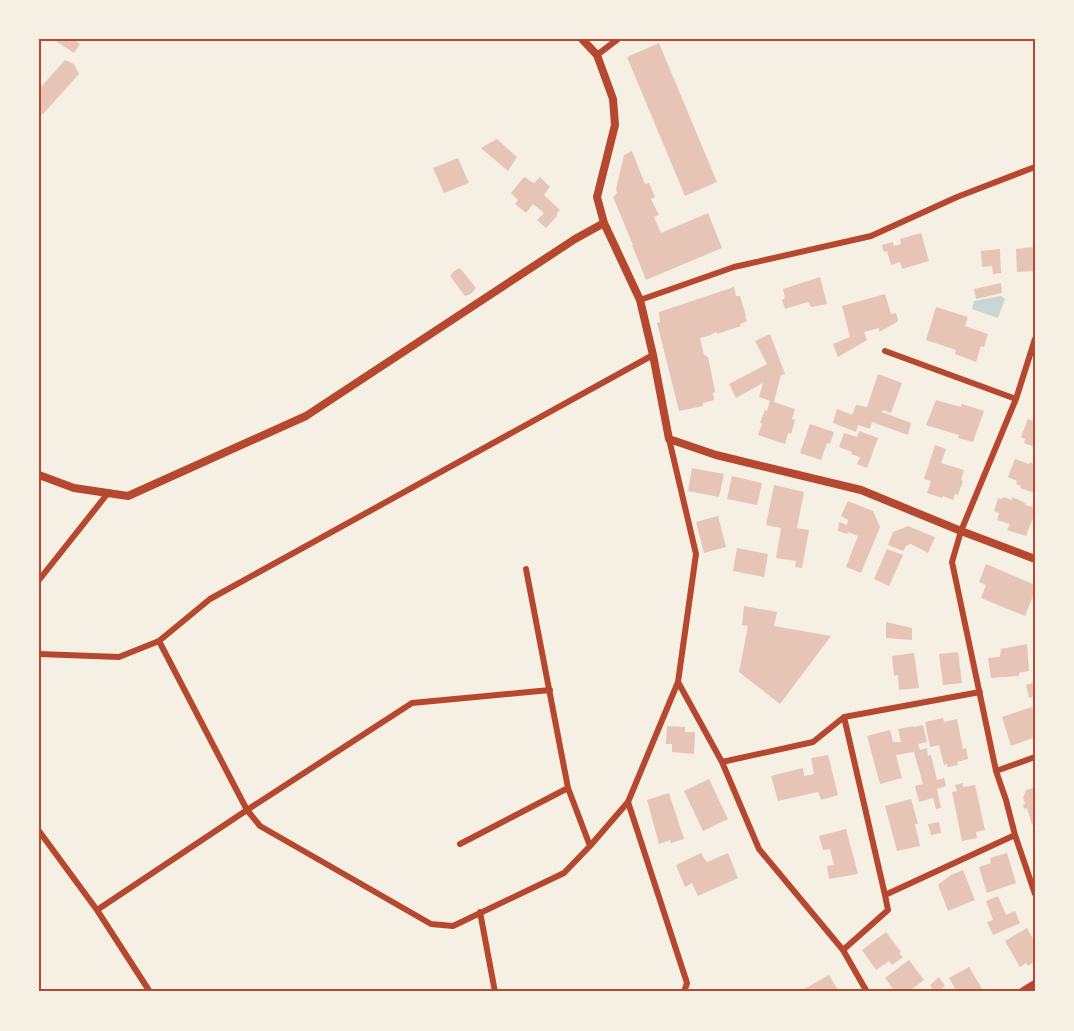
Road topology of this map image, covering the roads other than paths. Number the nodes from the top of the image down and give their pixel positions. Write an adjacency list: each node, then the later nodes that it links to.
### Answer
1 (582, 39): 3 (street)
2 (618, 39): 3 (street)
3 (597, 55): 5 (street)
4 (1035, 167): 6 (street)
5 (604, 223): 6 (street); 13 (street)
6 (640, 300): 9 (street)
7 (1035, 339): 10 (street)
8 (885, 351): 10 (street)
9 (653, 355): 11 (street); 18 (street)
10 (1016, 399): 14 (street)
11 (669, 439): 14 (street); 20 (street)
12 (39, 475): 13 (street)
13 (108, 493): 17 (street)
14 (961, 531): 15 (street); 22 (street)
15 (1035, 559)
16 (526, 569): 21 (street)
17 (39, 580)
18 (159, 641): 19 (street); 29 (street)
19 (39, 654)
20 (678, 682): 25 (street); 28 (street)
21 (550, 690): 27 (street); 29 (street)
22 (980, 692): 23 (street); 26 (street)
23 (844, 717): 25 (street); 35 (street)
24 (1035, 757): 26 (street)
25 (722, 762): 38 (street)
26 (996, 771): 31 (street)
27 (568, 788): 32 (street); 33 (street)
28 (628, 802): 33 (street); 42 (street)
29 (247, 810): 36 (street); 37 (street)
30 (39, 831): 36 (street)
31 (1015, 836): 34 (street); 35 (street)
32 (460, 844)
33 (590, 846): 37 (street)
34 (1035, 894)
35 (885, 895): 38 (street)
36 (97, 910): 40 (street)
37 (480, 912): 41 (street)
38 (843, 950): 43 (street)
39 (1035, 984): 44 (street)
40 (150, 992)
41 (495, 992)
42 (684, 992)
43 (867, 992)
44 (1022, 992)

